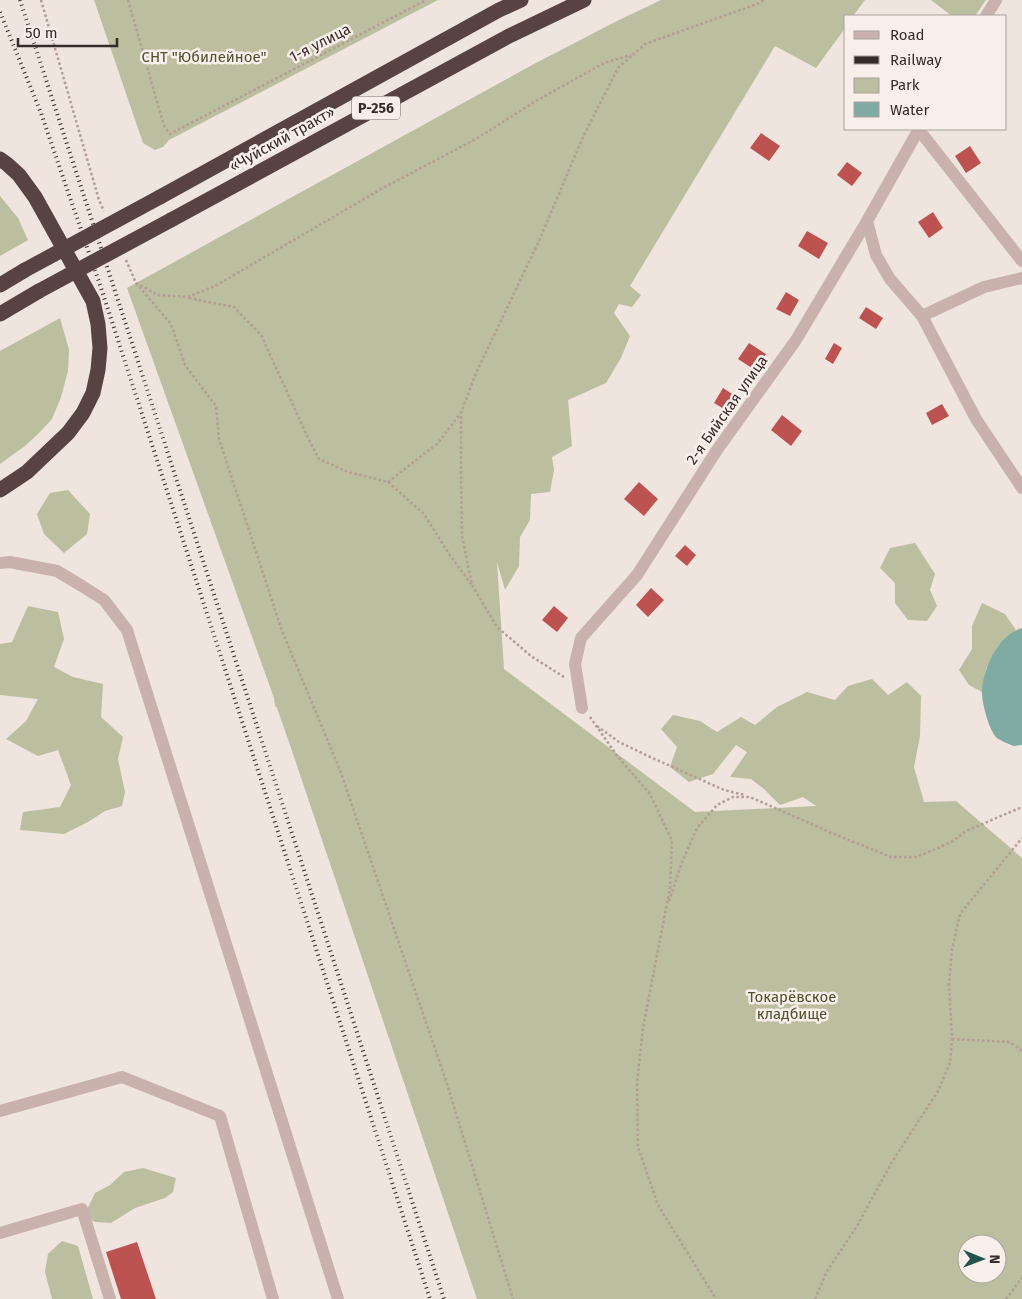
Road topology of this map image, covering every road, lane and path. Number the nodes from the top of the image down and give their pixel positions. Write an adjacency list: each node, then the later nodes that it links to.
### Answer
1 (128, 0): 2 (path, 1-я улица)
2 (426, 0)
3 (521, 0): 14 (highway, «Чуйский тракт» / Р-256, bridge)
4 (584, 0): 16 (highway, «Чуйский тракт» / Р-256, bridge)
5 (996, 0): 6 (street)
6 (987, 15)
7 (918, 130): 10 (street, 2-я Бийская улица)
8 (920, 130): 11 (street)
9 (0, 159): 21 (highway)
10 (867, 221): 17 (street); 24 (street, 2-я Бийская улица)
11 (1022, 261)
12 (1022, 278): 17 (street)
13 (136, 283): 38 (path)
14 (0, 285)
15 (188, 298): 19 (path)
16 (0, 314)
17 (922, 316): 20 (street)
18 (461, 413): 19 (path)
19 (388, 482): 23 (path)
20 (1022, 488)
21 (0, 490)
22 (0, 563): 37 (street)
23 (472, 585)
24 (582, 708)
25 (594, 724): 26 (path)
26 (750, 797): 27 (path); 29 (path)
27 (1022, 807)
28 (1022, 838): 30 (path)
29 (665, 915)
30 (952, 1039): 31 (path); 39 (path)
31 (1022, 1051)
32 (0, 1111): 36 (street)
33 (0, 1233): 35 (street)
34 (1022, 1278): 40 (path)
35 (110, 1299)
36 (273, 1299)
37 (338, 1299)
38 (513, 1299)
39 (816, 1299)
40 (1006, 1299)

